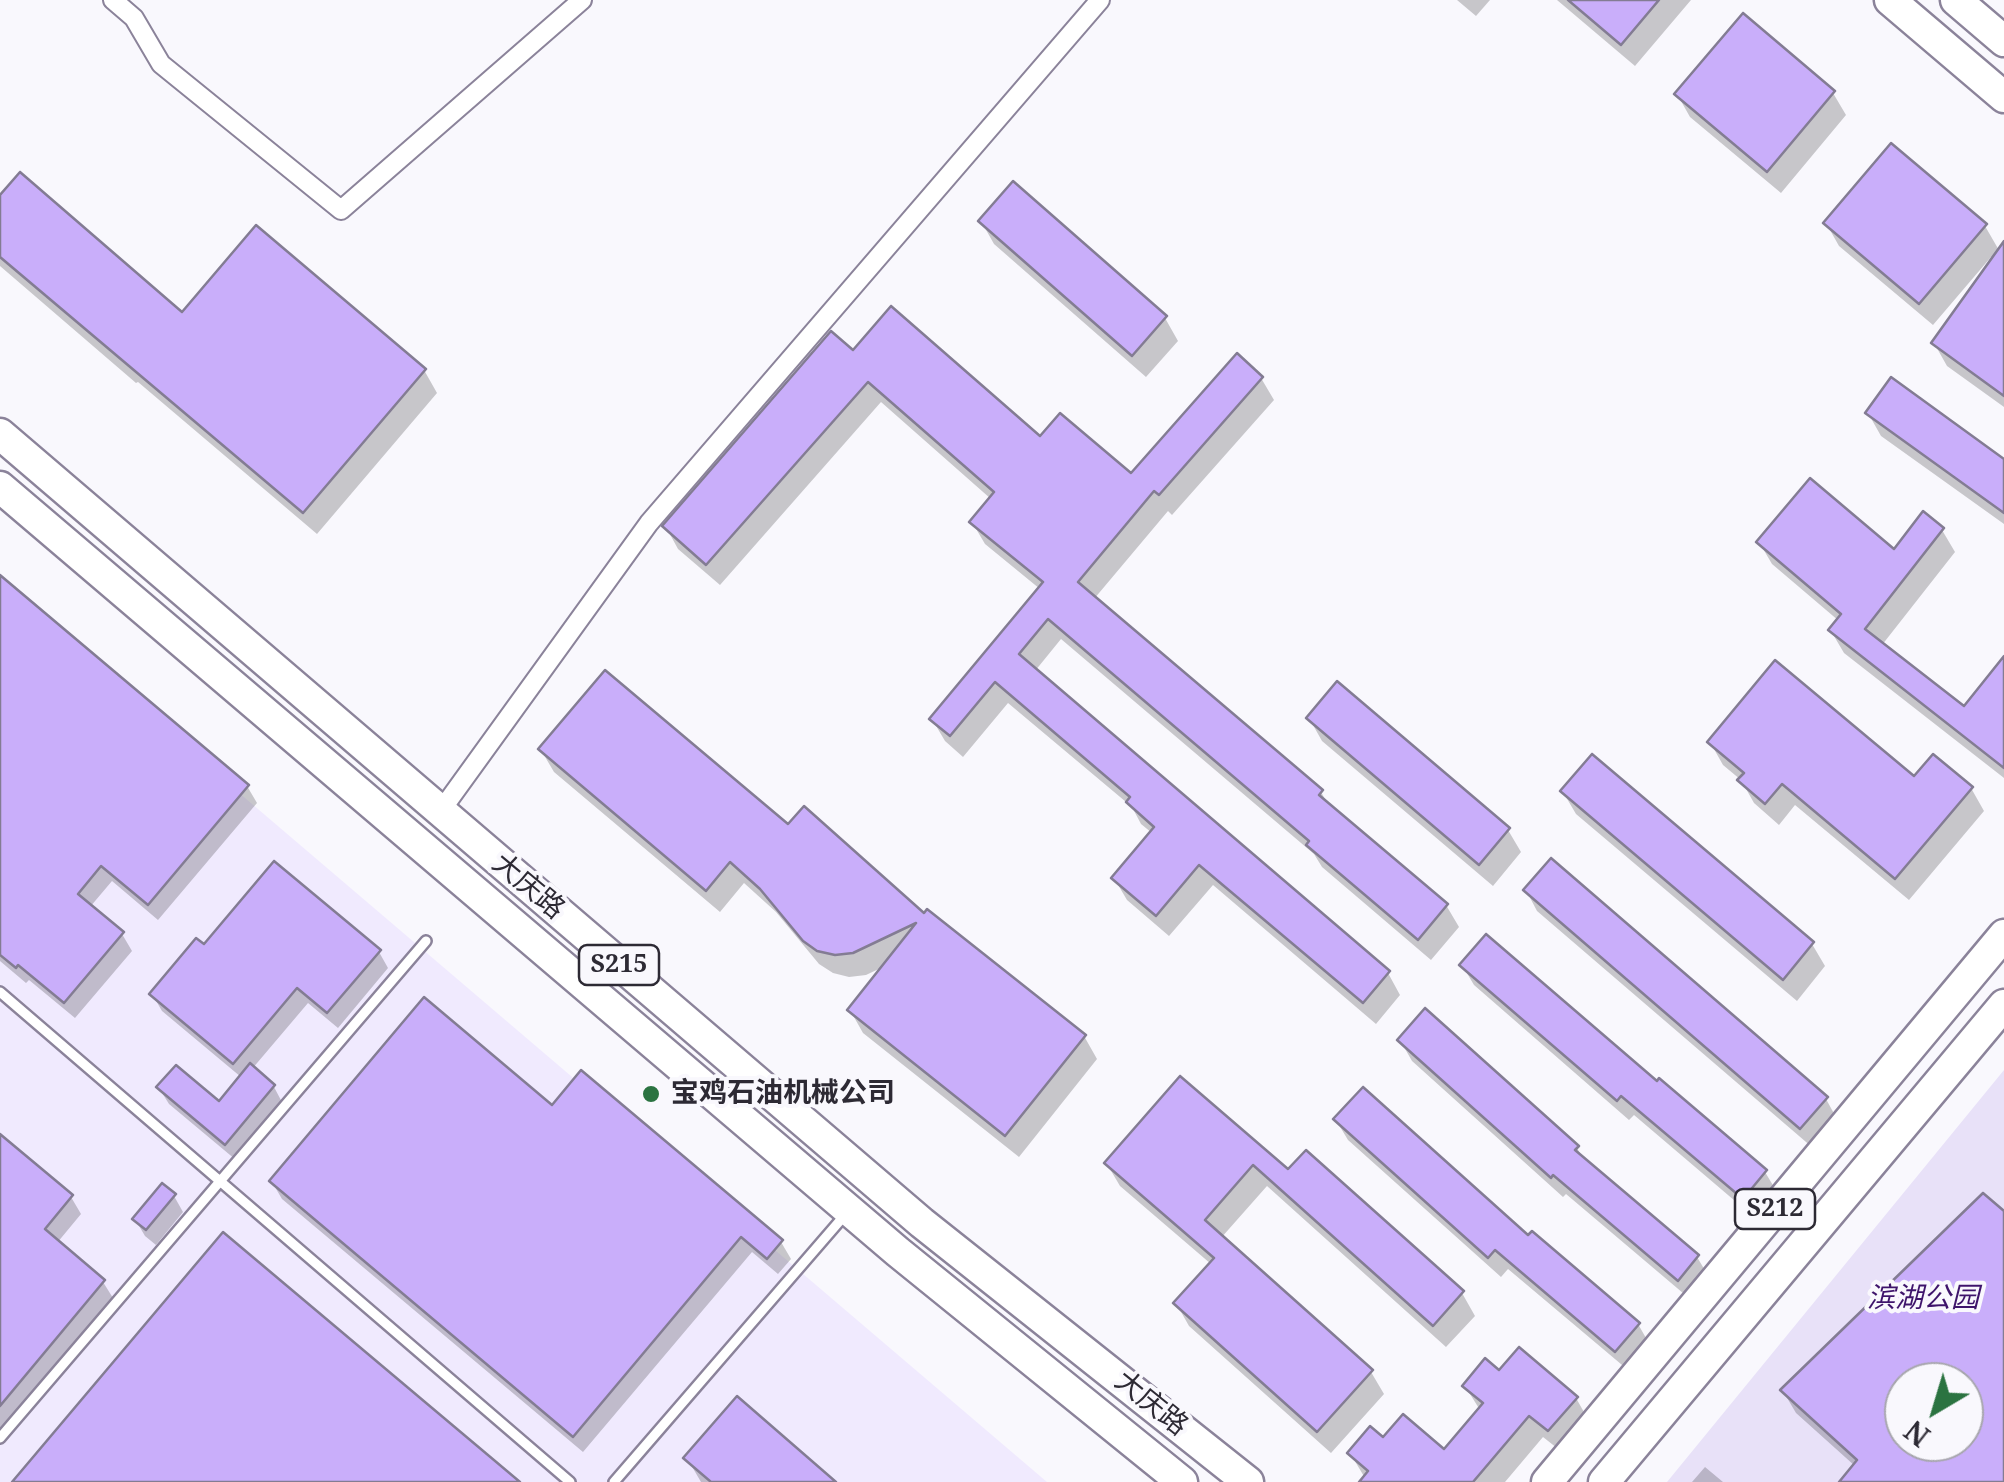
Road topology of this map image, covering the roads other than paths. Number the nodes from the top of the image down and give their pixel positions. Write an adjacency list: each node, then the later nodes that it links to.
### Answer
1 (113, 0): 2 (street)
2 (582, 0)
3 (1100, 0): 10 (street)
4 (1890, 0): 7 (main road)
5 (1956, 0): 6 (main road)
6 (2004, 41)
7 (2004, 98)
8 (0, 434): 10 (main road, 大庆路 / S215)
9 (0, 487): 16 (main road, 大庆路 / S215)
10 (440, 812): 21 (main road, 大庆路 / S215)
11 (2004, 936): 22 (main road, S212)
12 (426, 941): 15 (lane)
13 (0, 992): 15 (lane)
14 (2004, 1005): 23 (main road, S212)
15 (220, 1181): 17 (lane); 18 (lane)
16 (849, 1210): 19 (lane); 20 (main road, 大庆路 / S215)
17 (0, 1438)
18 (570, 1482)
19 (614, 1482)
20 (1182, 1482)
21 (1248, 1482)
22 (1547, 1482)
23 (1604, 1482)

